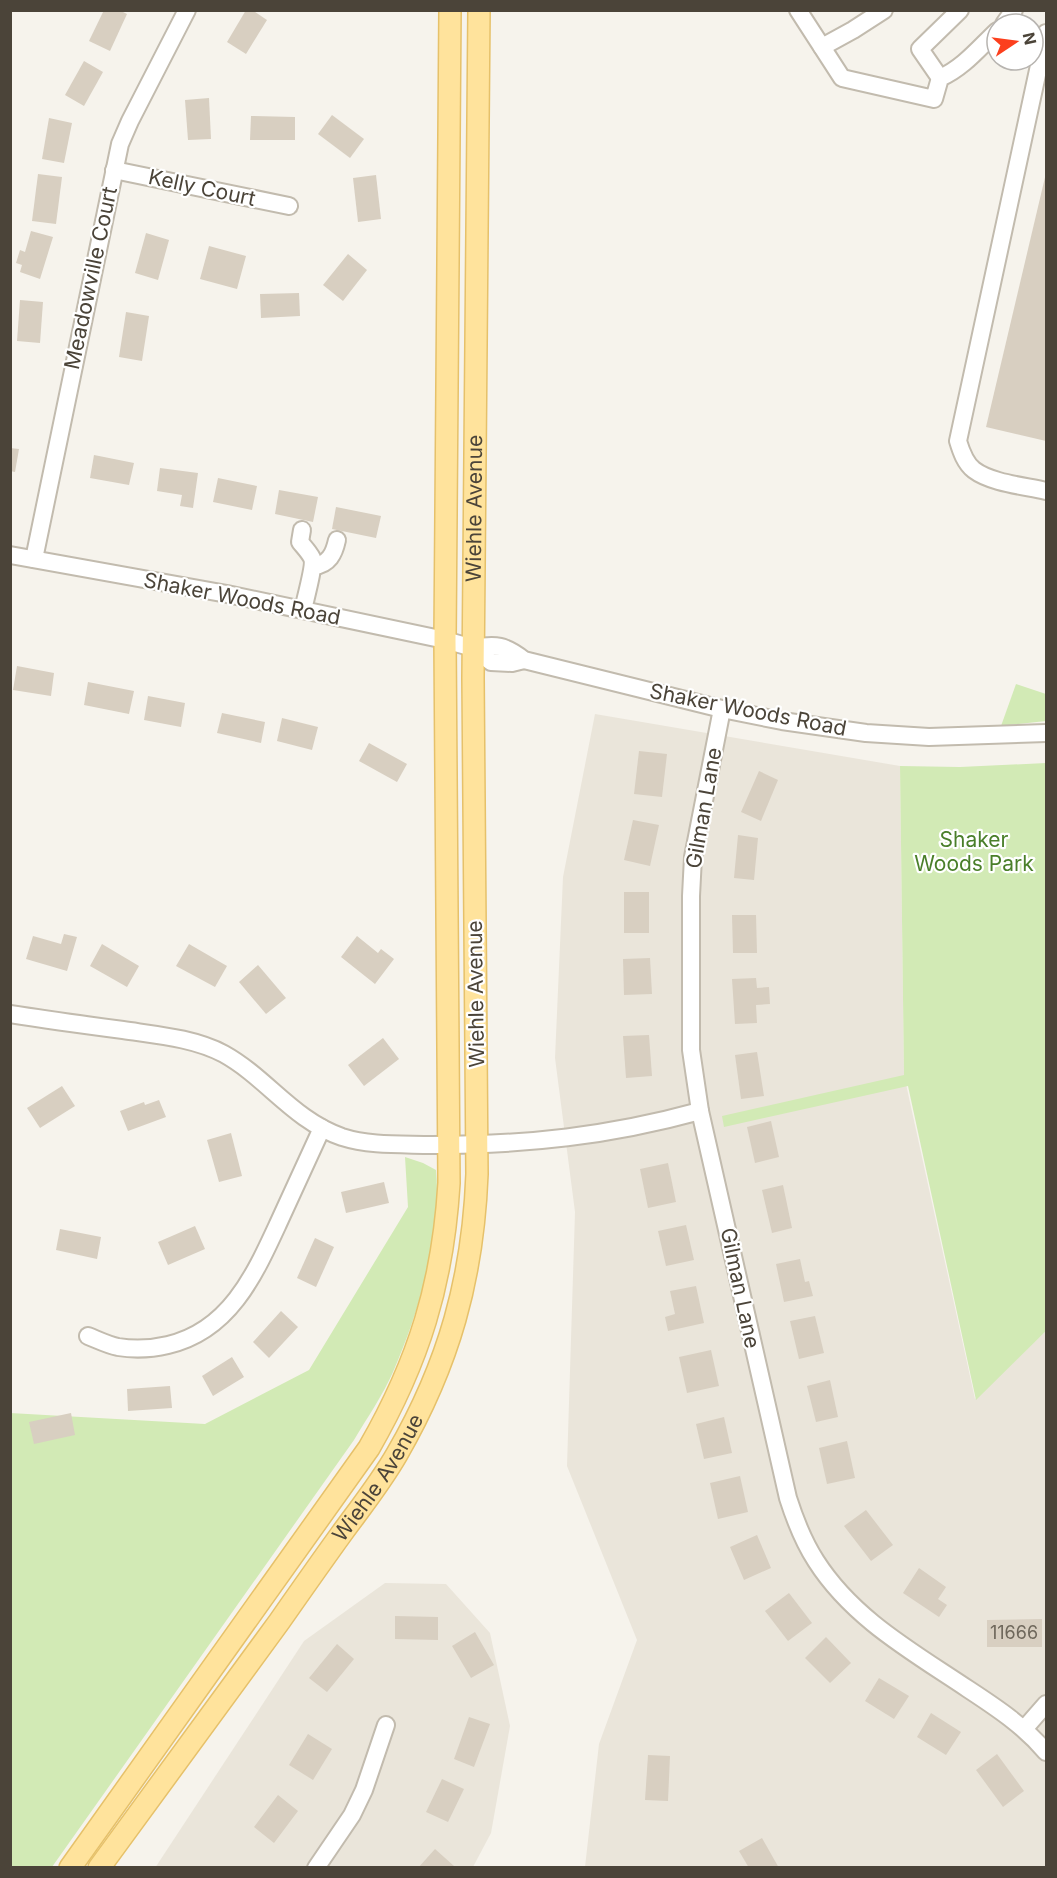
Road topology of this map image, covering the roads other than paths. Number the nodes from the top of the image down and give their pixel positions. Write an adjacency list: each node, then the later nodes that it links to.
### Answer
1 (187, 10): 11 (street, Meadowville Court)
2 (450, 10): 20 (main road, Wiehle Avenue)
3 (479, 10): 21 (main road, Wiehle Avenue)
4 (798, 10): 9 (street)
5 (884, 10): 9 (street)
6 (960, 10): 10 (street)
7 (1047, 33): 13 (street)
8 (985, 43): 10 (street)
9 (822, 47): 10 (street)
10 (940, 78)
11 (114, 170): 12 (street, Kelly Court); 17 (street, Meadowville Court)
12 (289, 206)
13 (1047, 491)
14 (302, 530): 18 (street)
15 (337, 540): 18 (street)
16 (10, 555): 17 (street, Shaker Woods Road)
17 (34, 559): 19 (street, Shaker Woods Road)
18 (314, 566): 19 (street)
19 (303, 610): 20 (street, Shaker Woods Road)
20 (445, 640): 21 (street, Shaker Woods Road); 27 (main road, Wiehle Avenue)
21 (472, 648): 22 (street, Shaker Woods Road); 28 (main road, Wiehle Avenue)
22 (722, 710): 23 (street, Shaker Woods Road); 25 (street, Gilman Lane)
23 (1047, 733)
24 (10, 1014): 26 (street)
25 (700, 1111): 28 (street); 32 (street, Gilman Lane)
26 (322, 1128): 27 (street); 29 (street)
27 (449, 1144): 28 (street); 34 (main road, Wiehle Avenue)
28 (477, 1145): 35 (main road, Wiehle Avenue)
29 (88, 1336)
30 (1047, 1704): 32 (street)
31 (386, 1725): 36 (street)
32 (1024, 1728): 33 (street, Gilman Lane)
33 (1047, 1752)
34 (70, 1868)
35 (99, 1868)
36 (316, 1868)

